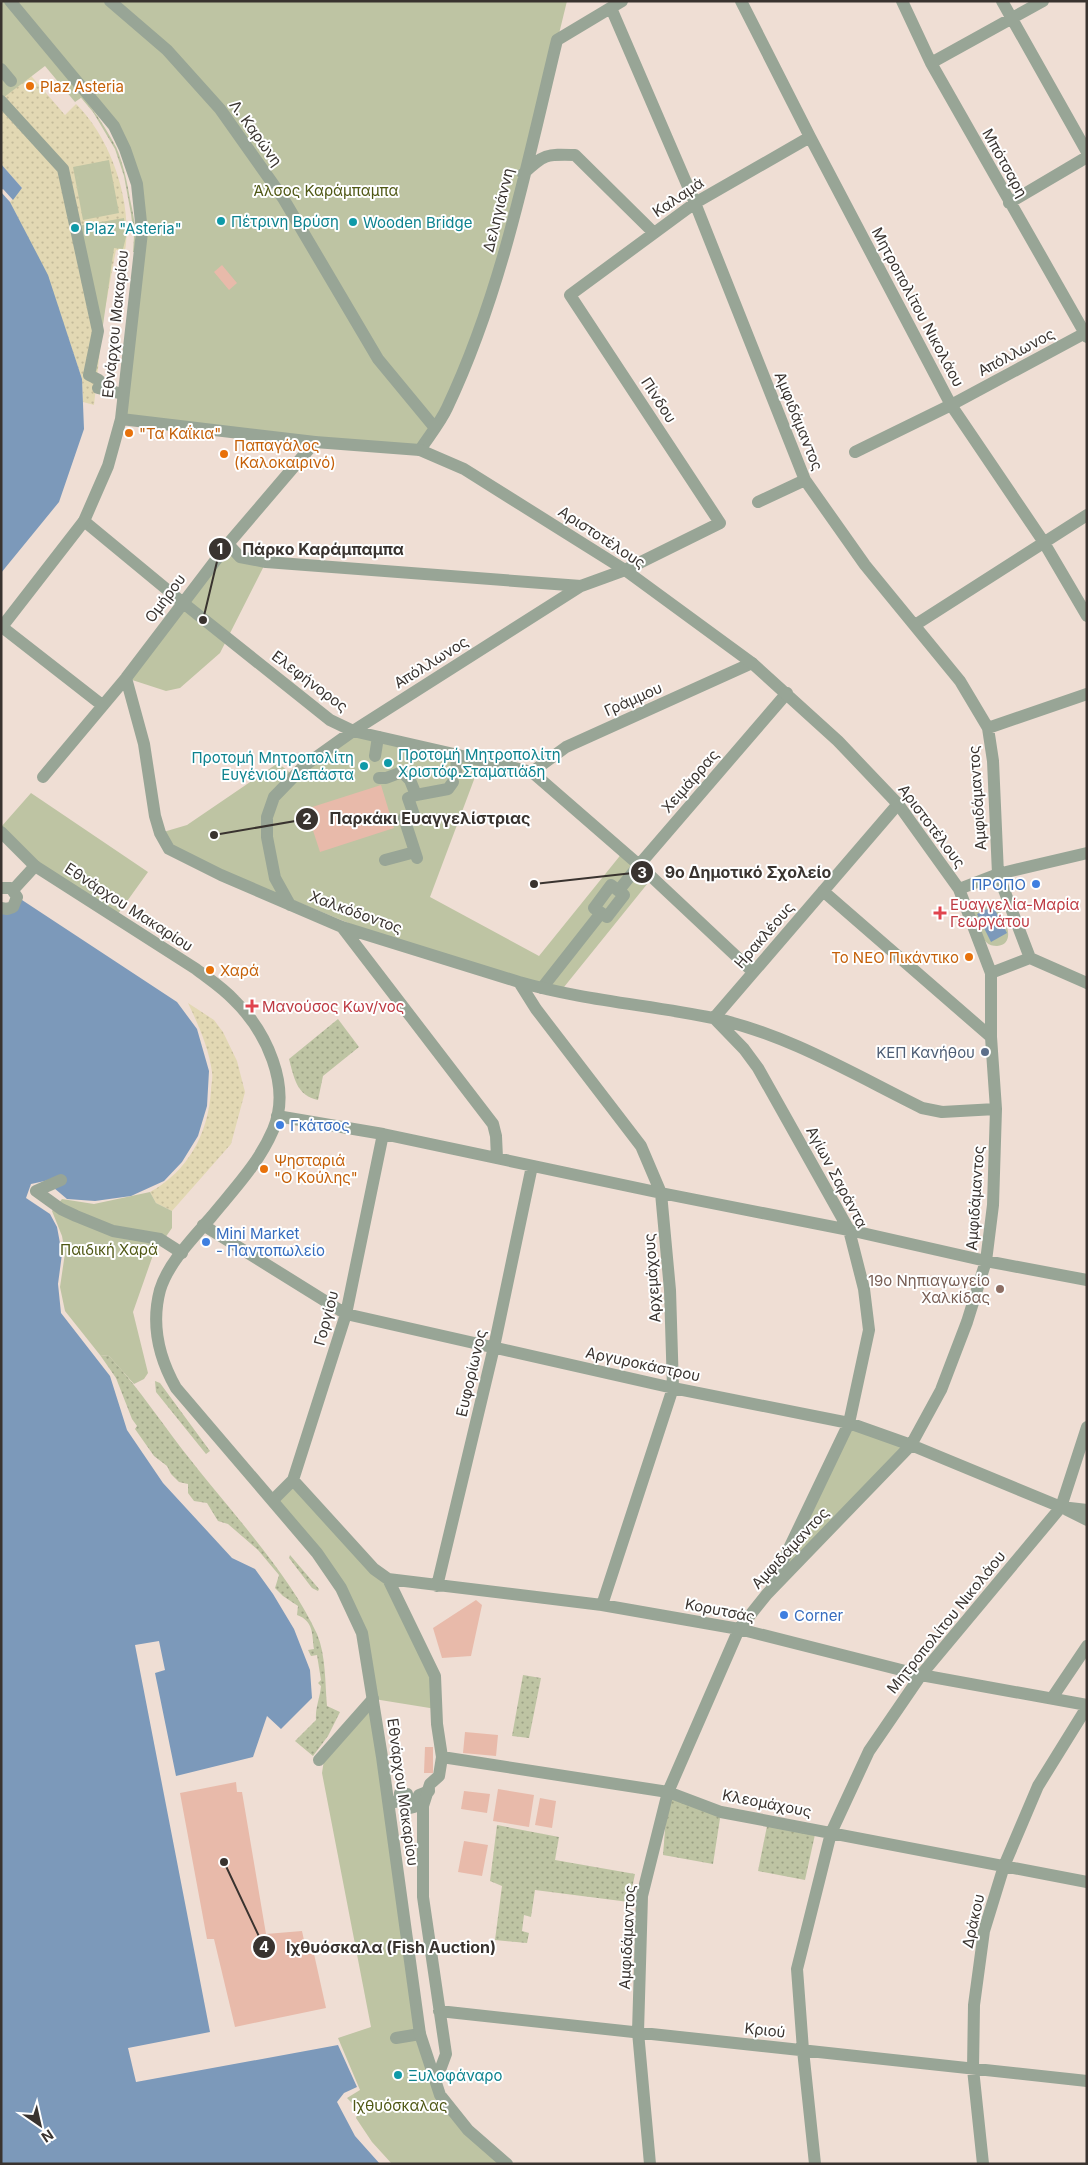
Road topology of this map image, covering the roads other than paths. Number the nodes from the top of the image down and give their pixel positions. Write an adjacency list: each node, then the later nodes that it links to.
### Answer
1 (10, 1): 22 (street, Εθνάρχου Μακαρίου)
2 (110, 1): 25 (street, Λ. Καρώνη)
3 (741, 1): 13 (street, Μητροπολίτου Νικολάου)
4 (902, 1): 9 (street, Μπότσαρη)
5 (1002, 1): 8 (street)
6 (1043, 1): 8 (street)
7 (617, 4): 16 (street, Δεληγιάννη); 18 (street, Αμφιδάμαντος)
8 (1012, 19): 9 (street); 14 (street)
9 (931, 63): 17 (street, Μπότσαρη)
10 (1, 69): 11 (street)
11 (11, 81)
12 (1, 101): 22 (street)
13 (810, 137): 18 (street, Καλαμά); 23 (street, Μητροπολίτου Νικολάου)
14 (1087, 152)
15 (1087, 157): 17 (street)
16 (524, 174): 19 (street); 25 (street, Δεληγιάννη)
17 (1009, 203): 21 (street, Μπότσαρη)
18 (695, 204): 19 (street, Καλαμά); 29 (street, Αμφιδάμαντος)
19 (654, 233): 20 (street, Καλαμά)
20 (570, 295): 33 (street, Πίνδου)
21 (1086, 334): 23 (street, Απόλλωνος)
22 (123, 394): 24 (street, Εθνάρχου Μακαρίου)
23 (951, 405): 28 (street, Απόλλωνος); 34 (street, Μητροπολίτου Νικολάου)
24 (120, 419): 26 (street, Αριστοτέλους); 32 (street, Εθνάρχου Μακαρίου)
25 (434, 428): 27 (street, Δεληγιάννη)
26 (315, 442): 27 (street, Αριστοτέλους); 35 (street, Ομήρου)
27 (420, 450): 36 (street, Αριστοτέλους)
28 (855, 452)
29 (804, 480): 30 (street); 40 (street, Αμφιδάμαντος)
30 (758, 502)
31 (1087, 515): 34 (street)
32 (84, 521): 38 (street, Ελεφήνορος); 41 (street, Εθνάρχου Μακαρίου)
33 (720, 523): 36 (street, Απόλλωνος)
34 (1043, 541): 39 (street, Μητροπολίτου Νικολάου); 40 (street)
35 (228, 544): 37 (street); 38 (street, Ομήρου)
36 (625, 570): 37 (street, Απόλλωνος); 42 (street, Αριστοτέλους)
37 (581, 586): 48 (street, Απόλλωνος)
38 (182, 602): 43 (street, Ομήρου); 48 (street, Ελεφήνορος)
39 (1087, 616)
40 (914, 625): 47 (street, Αμφιδάμαντος)
41 (2, 627): 46 (street)
42 (752, 662): 44 (street, Αριστοτέλους); 52 (street, Γράμμου)
43 (126, 678): 46 (street, Ομήρου); 66 (street, Χαλκόδοντος)
44 (787, 693): 56 (street, Αριστοτέλους); 60 (street, Χειμάρρας)
45 (1087, 694): 47 (street)
46 (102, 705): 53 (street, Ομήρου)
47 (988, 728): 62 (street, Αμφιδάμαντος)
48 (352, 731): 49 (street, Ελεφήνορος); 66 (street, Απόλλωνος)
49 (378, 737): 50 (street); 51 (street, Ελεφήνορος)
50 (375, 756)
51 (457, 756): 52 (street, Ελεφήνορος); 55 (street)
52 (532, 772): 60 (street, Ελεφήνορος)
53 (43, 777)
54 (379, 778): 55 (street)
55 (416, 795): 59 (street)
56 (898, 804): 64 (street, Αριστοτέλους); 65 (street, Ηρακλέους)
57 (1, 832): 61 (street, Εθνάρχου Μακαρίου)
58 (1087, 853): 62 (street)
59 (385, 860)
60 (639, 865): 70 (street, Ελεφήνορος); 74 (street, Χειμάρρας)
61 (35, 866): 63 (street); 78 (street, Εθνάρχου Μακαρίου)
62 (998, 874): 64 (street); 69 (street, Αμφιδάμαντος)
63 (7, 889): 67 (street)
64 (959, 889): 71 (street, Αριστοτέλους)
65 (823, 891): 70 (street, Ηρακλέους); 76 (street)
66 (290, 905): 68 (street, Χαλκόδοντος)
67 (1, 908)
68 (342, 927): 72 (street, Χαλκόδοντος); 80 (street)
69 (1030, 958): 71 (street); 73 (street)
70 (754, 972): 75 (street, Ηρακλέους)
71 (991, 973): 76 (street, Αμφιδάμαντος)
72 (519, 982): 74 (street, Χαλκόδοντος); 83 (street, Αρχεμάχους)
73 (1087, 983)
74 (542, 988): 75 (street, Χαλκόδοντος)
75 (714, 1018): 77 (street, Χαλκόδοντος); 85 (street, Αγίων Σαράντα)
76 (991, 1037): 77 (street, Αμφιδάμαντος)
77 (996, 1109): 87 (street, Αμφιδάμαντος)
78 (278, 1116): 79 (street); 84 (street, Εθνάρχου Μακαρίου)
79 (383, 1134): 80 (street); 89 (street, Γοργίου)
80 (497, 1158): 81 (street)
81 (532, 1166): 83 (street); 90 (street, Ευφορίωνος)
82 (61, 1180): 86 (street)
83 (662, 1193): 85 (street); 91 (street, Αρχεμάχους)
84 (204, 1225): 86 (street, Εθνάρχου Μακαρίου); 89 (street, Αργυροκάστρου)
85 (850, 1230): 87 (street); 92 (street, Αγίων Σαράντα)
86 (182, 1253): 96 (street, Εθνάρχου Μακαρίου)
87 (986, 1261): 88 (street); 94 (street, Αμφιδάμαντος)
88 (1087, 1280)
89 (346, 1314): 90 (street, Αργυροκάστρου); 95 (street, Γοργίου)
90 (494, 1347): 91 (street, Αργυροκάστρου); 101 (street, Ευφορίωνος)
91 (673, 1388): 92 (street, Αργυροκάστρου); 103 (street, Αρχεμάχους)
92 (848, 1423): 94 (street, Αργυροκάστρου); 102 (street, Αγίων Σαράντα)
93 (1087, 1427): 97 (street, Μητροπολίτου Νικολάου)
94 (911, 1445): 97 (street, Αργυροκάστρου); 102 (street, Αμφιδάμαντος)
95 (293, 1480): 96 (street, Γοργίου); 100 (street, Κορυτσάς)
96 (273, 1500): 108 (street, Εθνάρχου Μακαρίου)
97 (1060, 1507): 98 (street, Αργυροκάστρου); 99 (street); 106 (street, Μητροπολίτου Νικολάου)
98 (1087, 1510)
99 (1087, 1520)
100 (388, 1579): 101 (street, Κορυτσάς); 110 (street)
101 (437, 1586): 103 (street, Κορυτσάς)
102 (767, 1594): 104 (street, Αμφιδάμαντος)
103 (602, 1605): 104 (street, Κορυτσάς)
104 (739, 1629): 106 (street, Κορυτσάς); 113 (street, Αμφιδάμαντος)
105 (1087, 1646): 107 (street)
106 (921, 1675): 107 (street, Κορυτσάς); 115 (street, Μητροπολίτου Νικολάου)
107 (1052, 1698): 109 (street, Κορυτσάς)
108 (373, 1699): 111 (street); 114 (street, Εθνάρχου Μακαρίου)
109 (1087, 1706): 116 (street, Δράκου)
110 (442, 1758): 112 (street); 113 (street, Κλεομάχους)
111 (319, 1760)
112 (429, 1791): 114 (street); 118 (street)
113 (668, 1792): 115 (street, Κλεομάχους); 119 (street, Αμφιδάμαντος)
114 (389, 1803): 120 (street, Εθνάρχου Μακαρίου)
115 (830, 1833): 116 (street, Κλεομάχους); 122 (street, Μητροπολίτου Νικολάου)
116 (1004, 1866): 117 (street, Κλεομάχους); 123 (street, Δράκου)
117 (1087, 1882)
118 (439, 2011): 119 (street, Κριού); 124 (street)
119 (638, 2032): 122 (street, Κριού); 127 (street, Αμφιδάμαντος)
120 (420, 2034): 121 (street); 124 (street, Εθνάρχου Μακαρίου)
121 (396, 2038)
122 (803, 2050): 123 (street, Κριού); 128 (street, Μητροπολίτου Νικολάου)
123 (973, 2069): 125 (street, Κριού); 129 (street, Δράκου)
124 (436, 2081): 126 (street, Εθνάρχου Μακαρίου)
125 (1087, 2081)
126 (507, 2164)
127 (650, 2164)
128 (815, 2164)
129 (983, 2164)

